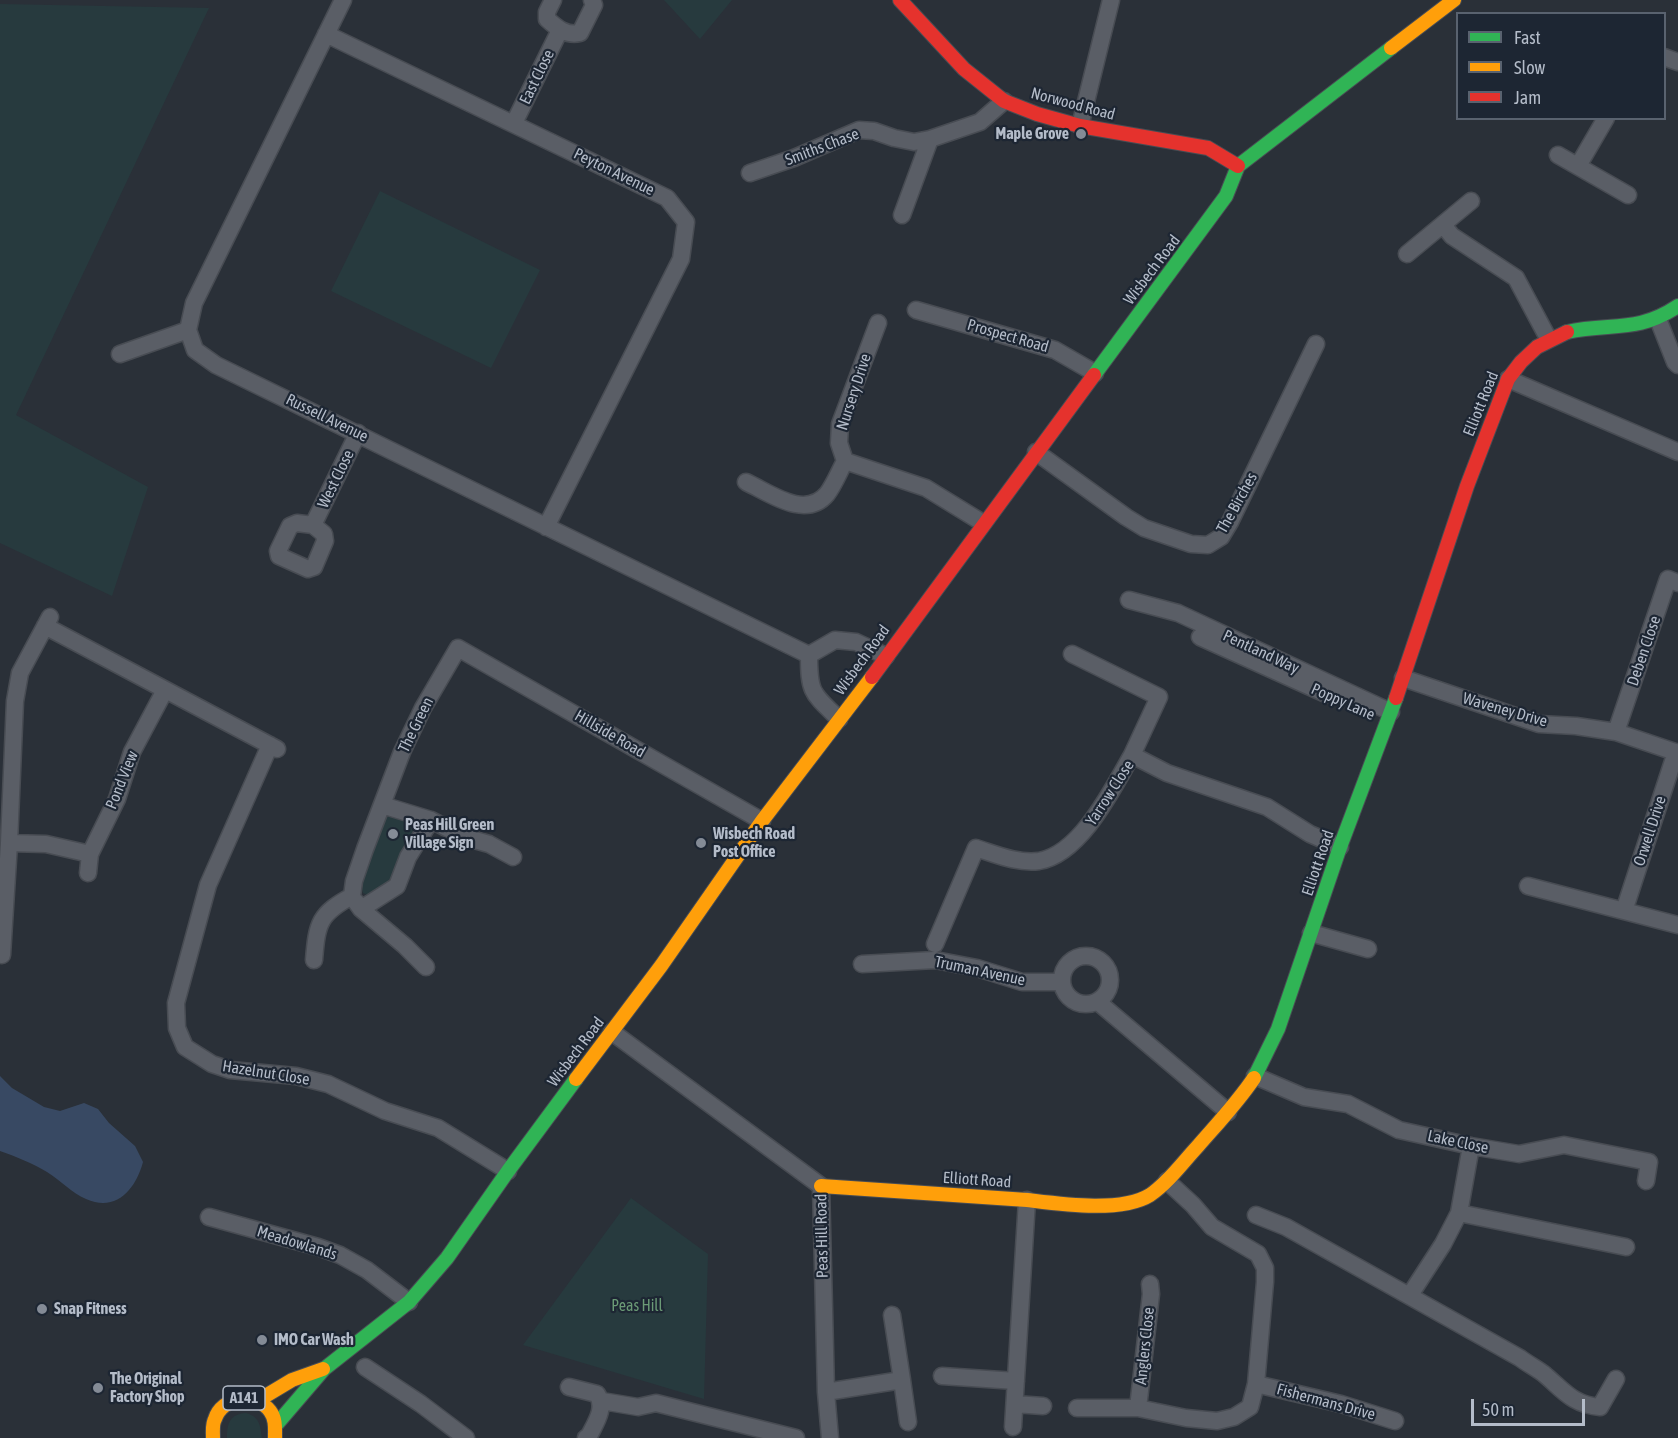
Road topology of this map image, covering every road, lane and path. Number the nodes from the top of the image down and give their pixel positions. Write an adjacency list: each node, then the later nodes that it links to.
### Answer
1 (343, 0): 8 (street)
2 (553, 0): 7 (street, East Close)
3 (592, 0): 7 (street, East Close)
4 (900, 0): 9 (main road, Norwood Road)
5 (1111, 0): 12 (street)
6 (1454, 0): 15 (main road)
7 (560, 30): 11 (street, East Close)
8 (326, 34): 11 (street, Peyton Avenue); 27 (street)
9 (1004, 101): 12 (main road, Norwood Road); 13 (street, Smiths Chase)
10 (1605, 120): 16 (street)
11 (514, 123): 41 (street, Peyton Avenue)
12 (1080, 126): 15 (main road, Norwood Road)
13 (930, 139): 17 (street, Smiths Chase); 20 (street)
14 (1558, 155): 16 (street)
15 (1238, 166): 32 (main road, Wisbech Road)
16 (1578, 166): 18 (street)
17 (750, 173)
18 (1628, 195)
19 (1470, 201): 21 (street)
20 (902, 215)
21 (1443, 225): 22 (street); 28 (street)
22 (1407, 255)
23 (1678, 306): 25 (main road, Elliott Road)
24 (916, 310): 32 (street, Prospect Road)
25 (1658, 319): 28 (main road, Elliott Road); 31 (street)
26 (878, 323): 37 (street, Nursery Drive)
27 (188, 330): 30 (street); 34 (street, Russell Avenue)
28 (1548, 338): 33 (main road, Elliott Road)
29 (1316, 344): 35 (street, The Birches)
30 (120, 354)
31 (1678, 365)
32 (1095, 373): 35 (main road, Wisbech Road)
33 (1508, 379): 36 (street); 49 (main road, Elliott Road)
34 (358, 433): 40 (street, West Close); 41 (street, Russell Avenue)
35 (1036, 452): 39 (main road, Wisbech Road)
36 (1678, 452)
37 (844, 461): 38 (street); 39 (street)
38 (746, 482)
39 (983, 523): 48 (main road, Wisbech Road)
40 (313, 525)
41 (546, 526): 47 (street, Russell Avenue)
42 (1678, 583): 53 (street, Deben Close)
43 (1129, 600): 51 (street, Pentland Way)
44 (1200, 637): 51 (street, Poppy Lane)
45 (458, 648): 56 (street, The Green); 58 (street, Hillside Road)
46 (1072, 654): 55 (street)
47 (808, 655): 48 (street); 52 (street)
48 (886, 656): 52 (main road, Wisbech Road)
49 (1403, 678): 51 (main road, Elliott Road); 53 (street, Waveney Drive)
50 (165, 690): 59 (street); 61 (street, Pond View); 81 (street, Hazelnut Close)
51 (1389, 717): 60 (main road, Elliott Road)
52 (839, 719): 58 (main road, Wisbech Road)
53 (1616, 732): 54 (street, Waveney Drive)
54 (1677, 752): 66 (street, Orwell Drive)
55 (1132, 755): 60 (street, Yarrow Close); 69 (street, Yarrow Close)
56 (382, 805): 57 (street); 65 (street, The Green)
57 (431, 820): 62 (street); 65 (street)
58 (762, 821): 77 (main road, Wisbech Road)
59 (9, 843): 61 (street); 71 (street)
60 (1340, 847): 68 (main road, Elliott Road)
61 (90, 854): 63 (street, Pond View)
62 (513, 857)
63 (88, 873)
64 (1528, 886): 66 (street)
65 (357, 903): 72 (street); 74 (street)
66 (1624, 911): 67 (street)
67 (1678, 925)
68 (1311, 933): 70 (street); 78 (main road, Elliott Road)
69 (935, 944)
70 (1368, 949)
71 (2, 955)
72 (314, 960)
73 (862, 964): 75 (street, Truman Avenue)
74 (426, 967)
75 (1062, 982): 76 (street); 76 (street)
76 (1098, 1002): 79 (street)
77 (612, 1032): 81 (main road, Wisbech Road); 84 (street, Peas Hill Road)
78 (1255, 1076): 79 (main road, Elliott Road); 80 (street, Lake Close)
79 (1228, 1112): 82 (main road, Elliott Road)
80 (1471, 1146): 83 (street, Lake Close); 86 (street)
81 (508, 1171): 92 (main road, Wisbech Road)
82 (1167, 1181): 85 (main road, Elliott Road); 100 (street, Fishermans Drive)
83 (1646, 1181)
84 (821, 1186): 85 (main road, Elliott Road); 102 (street, Peas Hill Road)
85 (1027, 1200): 99 (street)
86 (1459, 1213): 89 (street); 91 (street)
87 (1256, 1215): 91 (street)
88 (208, 1217): 92 (street, Meadowlands)
89 (1626, 1247)
90 (1150, 1284): 108 (street, Anglers Close)
91 (1410, 1295): 97 (street)
92 (409, 1302): 95 (main road, Wisbech Road)
93 (892, 1315): 98 (street)
94 (365, 1367): 116 (street)
95 (324, 1369): 103 (main road, Wisbech Road); 114 (main road, Wisbech Road)
96 (942, 1376): 99 (street)
97 (1616, 1379)
98 (902, 1380): 102 (street); 111 (street)
99 (1016, 1380): 105 (street)
100 (1256, 1384): 108 (street, Fishermans Drive); 110 (street, Fishermans Drive)
101 (569, 1387): 104 (street)
102 (826, 1392): 119 (street, Peas Hill Road)
103 (257, 1401): 109 (main road, A141); 114 (main road, A141)
104 (602, 1401): 117 (street); 118 (street)
105 (1015, 1404): 106 (street); 112 (street)
106 (1044, 1406)
107 (1077, 1408): 108 (street)
108 (1138, 1408)
109 (213, 1421): 113 (main road, A141); 115 (main road, A141)
110 (1395, 1421)
111 (908, 1422)
112 (1013, 1427)
113 (195, 1432)
114 (277, 1434)
115 (213, 1438)
116 (466, 1438)
117 (586, 1438)
118 (795, 1438)
119 (830, 1438)

